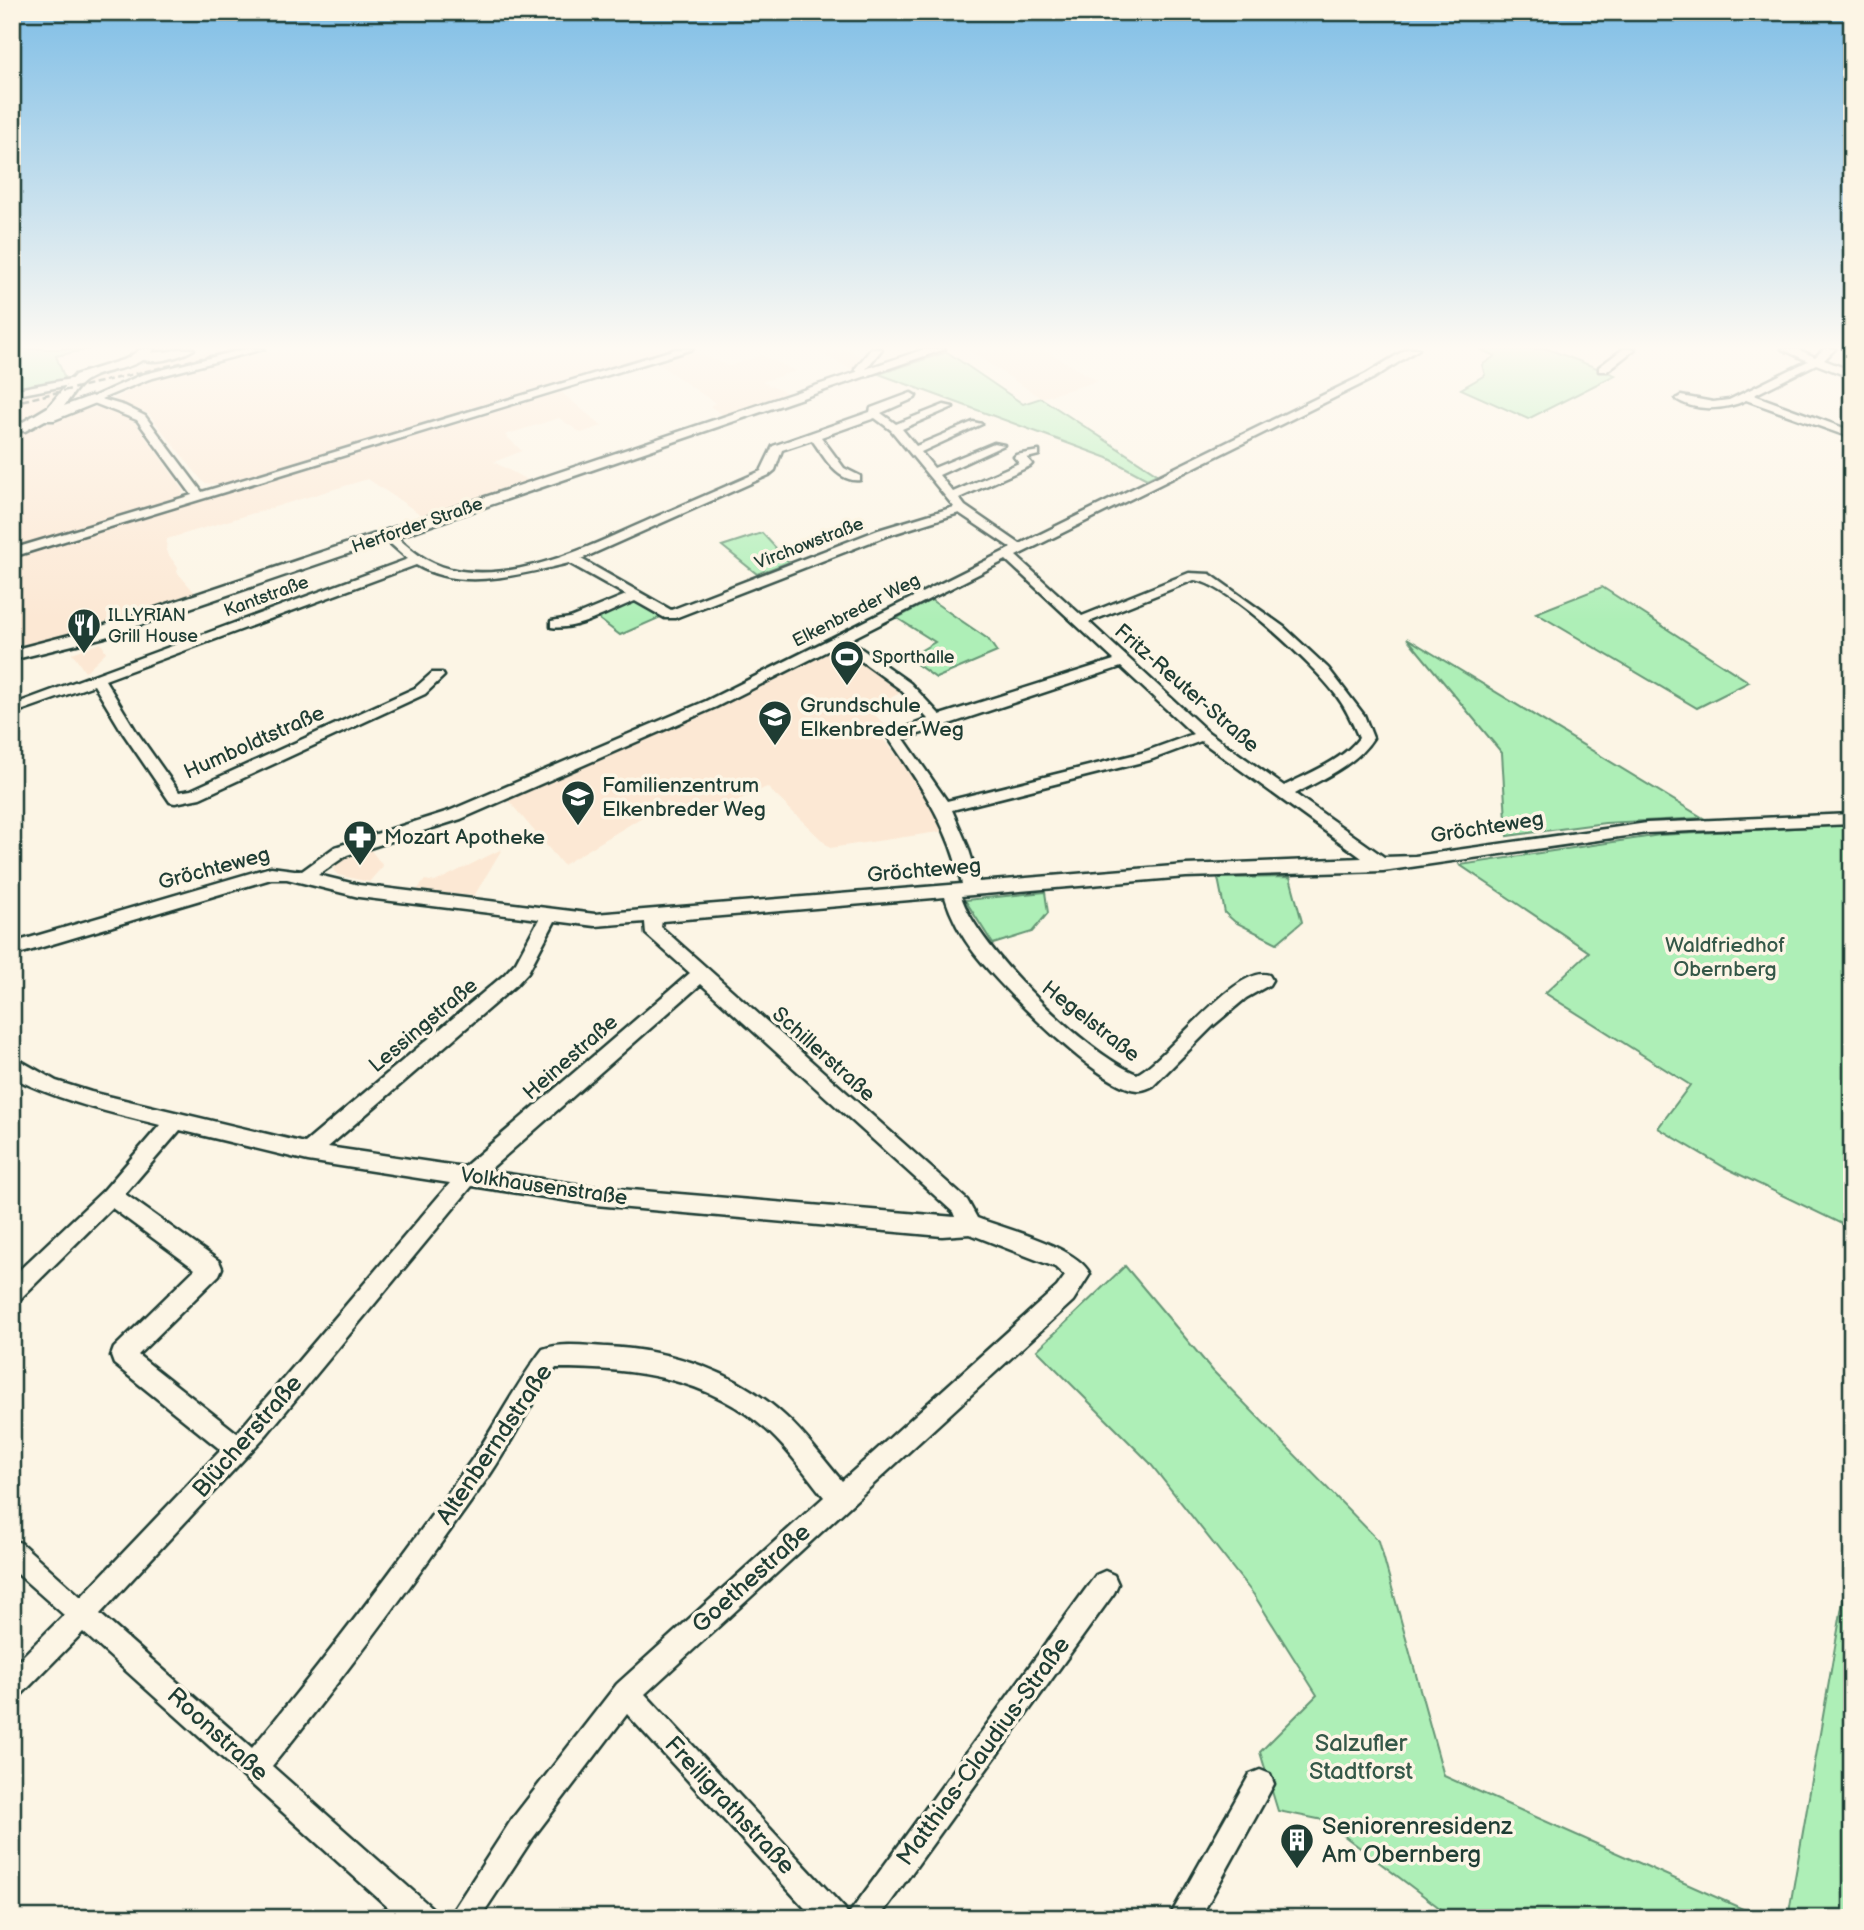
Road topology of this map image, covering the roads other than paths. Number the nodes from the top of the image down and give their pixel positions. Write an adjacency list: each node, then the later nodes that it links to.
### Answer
1 (157, 439): 14 (street)
2 (391, 439): 14 (street)
3 (672, 439): 17 (main road, Herforder Straße)
4 (806, 439): 20 (street)
5 (817, 439): 13 (street)
6 (904, 439): 10 (street, Fritz-Reuter-Straße)
7 (941, 439): 10 (street)
8 (1238, 439): 18 (street, Elkenbreder Weg)
9 (998, 445): 12 (street)
10 (914, 451): 12 (street, Fritz-Reuter-Straße)
11 (1035, 453): 15 (street)
12 (933, 473): 15 (street, Fritz-Reuter-Straße)
13 (856, 478)
14 (200, 497): 19 (street)
15 (952, 498): 16 (street, Fritz-Reuter-Straße)
16 (961, 509): 18 (street, Fritz-Reuter-Straße); 22 (street, Virchowstraße)
17 (388, 535): 21 (street); 26 (main road, Herforder Straße)
18 (1014, 552): 23 (street, Fritz-Reuter-Straße); 25 (street, Elkenbreder Weg)
19 (12, 554)
20 (571, 559): 21 (street); 22 (street)
21 (415, 561): 29 (street, Kantstraße)
22 (635, 596): 24 (street)
23 (1080, 621): 27 (street, Fritz-Reuter-Straße); 33 (street)
24 (556, 624)
25 (840, 640): 31 (street); 37 (street, Elkenbreder Weg)
26 (12, 654)
27 (1123, 662): 31 (street); 32 (street, Fritz-Reuter-Straße)
28 (437, 676): 29 (street, Humboldtstraße)
29 (97, 678): 30 (street, Kantstraße)
30 (12, 710)
31 (937, 721): 34 (street)
32 (1203, 735): 33 (street, Fritz-Reuter-Straße); 34 (street)
33 (1282, 794): 36 (street, Fritz-Reuter-Straße)
34 (944, 807): 38 (street)
35 (1852, 819): 36 (street, Gröchteweg)
36 (1383, 865): 38 (street, Gröchteweg)
37 (305, 878): 40 (street, Gröchteweg); 42 (street, Gröchteweg)
38 (972, 889): 39 (street, Gröchteweg)
39 (952, 891): 41 (street, Gröchteweg); 44 (street, Hegelstraße)
40 (549, 916): 41 (street, Gröchteweg); 47 (street, Lessingstraße)
41 (654, 916): 43 (street, Schillerstraße)
42 (12, 950)
43 (701, 974): 48 (street, Heinestraße); 50 (street, Schillerstraße)
44 (1264, 981)
45 (14, 1070): 46 (street, Volkhausenstraße)
46 (176, 1120): 47 (street, Volkhausenstraße); 49 (street)
47 (308, 1152): 48 (street, Volkhausenstraße)
48 (469, 1175): 50 (street, Volkhausenstraße); 53 (street, Blücherstraße)
49 (111, 1196): 52 (street); 53 (street)
50 (970, 1225): 51 (street, Volkhausenstraße)
51 (1079, 1274): 54 (street, Goethestraße)
52 (12, 1292)
53 (238, 1449): 57 (street, Blücherstraße)
54 (840, 1498): 59 (street, Goethestraße); 60 (street, Altenberndstraße)
55 (12, 1552): 57 (street, Roonstraße)
56 (1105, 1584): 65 (street, Matthias-Claudius-Straße)
57 (82, 1614): 58 (street, Blücherstraße); 60 (street, Roonstraße)
58 (12, 1686)
59 (626, 1693): 63 (street, Goethestraße); 64 (street, Freiligrathstraße)
60 (254, 1766): 62 (street, Roonstraße)
61 (1260, 1784): 66 (street)
62 (422, 1918)
63 (463, 1918)
64 (834, 1918)
65 (861, 1918)
66 (1184, 1918)

